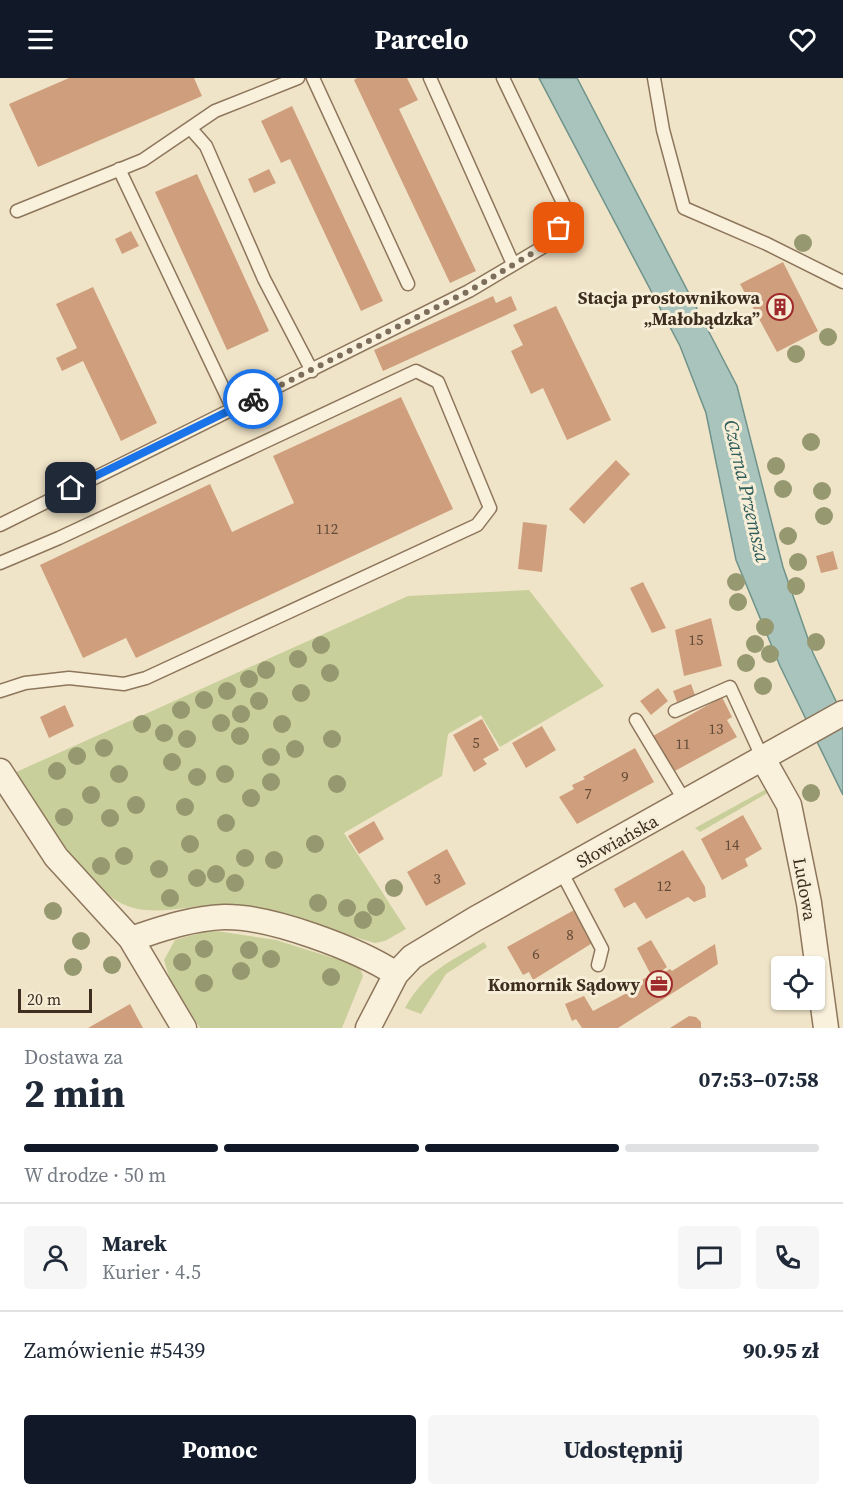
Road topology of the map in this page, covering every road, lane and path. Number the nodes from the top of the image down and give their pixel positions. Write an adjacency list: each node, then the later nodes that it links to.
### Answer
1 (298, 78): 6 (lane)
2 (313, 78): 11 (lane)
3 (430, 78): 9 (lane)
4 (504, 78): 9 (lane)
5 (654, 78): 10 (lane)
6 (191, 129): 7 (lane); 12 (lane)
7 (119, 169): 8 (lane); 13 (lane)
8 (17, 211)
9 (513, 264): 12 (lane)
10 (843, 282)
11 (408, 284)
12 (312, 371): 13 (lane)
13 (233, 409): 14 (lane)
14 (0, 525)
15 (0, 563): 16 (lane)
16 (0, 691)
17 (675, 711): 20 (lane)
18 (843, 713): 20 (street, Słowiańska)
19 (636, 720): 22 (lane)
20 (770, 753): 22 (street, Słowiańska); 29 (street, Ludowa)
21 (0, 771): 24 (street)
22 (686, 803): 23 (street, Słowiańska)
23 (561, 871): 25 (lane); 26 (street, Słowiańska)
24 (131, 939): 26 (street); 27 (street)
25 (598, 965)
26 (396, 974): 28 (street, Słowiańska)
27 (184, 1028)
28 (368, 1028)
29 (826, 1028)

